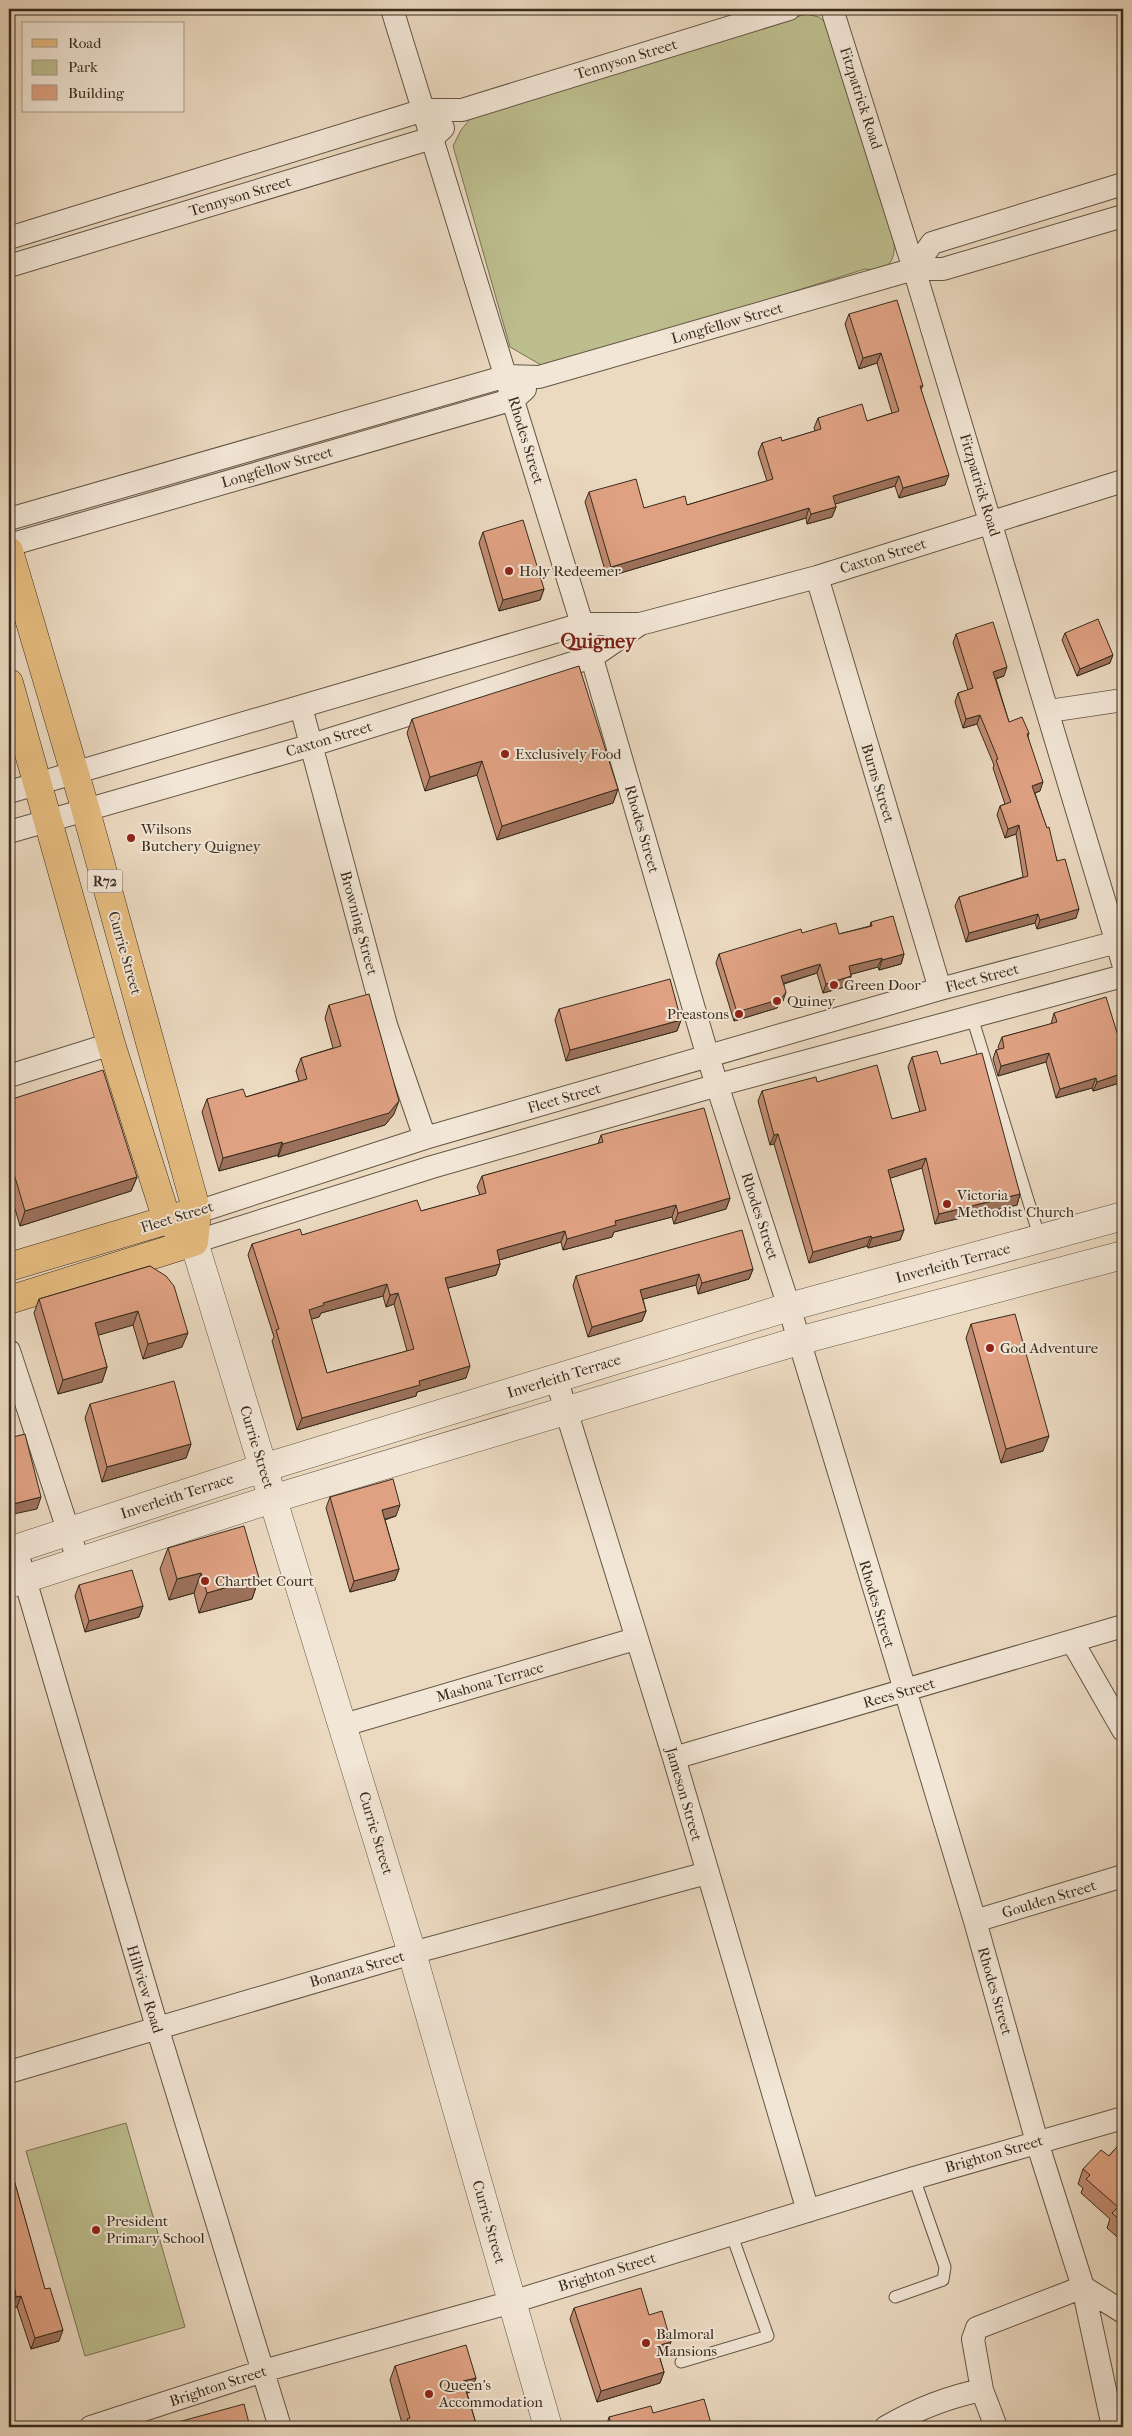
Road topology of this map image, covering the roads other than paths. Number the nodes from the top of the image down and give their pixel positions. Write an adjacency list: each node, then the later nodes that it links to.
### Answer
1 (392, 9): 4 (street, Rhodes Street)
2 (789, 9): 5 (street, Tennyson Street)
3 (832, 9): 11 (street, Fitzpatrick Road)
4 (424, 110): 5 (street, Tennyson Street); 6 (street, Rhodes Street); 9 (street, Tennyson Street)
5 (462, 110): 6 (street, Tennyson Street)
6 (432, 138): 10 (street, Tennyson Street); 12 (street, Rhodes Street)
7 (1123, 184): 11 (street)
8 (1123, 216): 11 (street, Longfellow Street)
9 (9, 238)
10 (9, 266)
11 (914, 269): 13 (street, Longfellow Street); 17 (street, Fitzpatrick Road)
12 (507, 376): 13 (street, Longfellow Street); 14 (street, Rhodes Street); 16 (street, Longfellow Street)
13 (539, 377): 14 (street, Longfellow Street)
14 (514, 398): 18 (street, Longfellow Street); 21 (street, Rhodes Street)
15 (1123, 481): 17 (street, Caxton Street)
16 (9, 519)
17 (991, 522): 20 (street, Caxton Street); 27 (street, Fitzpatrick Road)
18 (9, 545)
19 (9, 551): 29 (main road, Currie Street / R72)
20 (816, 576): 22 (street, Caxton Street); 37 (street, Burns Street)
21 (582, 624): 22 (street, Caxton Street); 23 (street, Rhodes Street); 26 (street, Caxton Street)
22 (640, 624): 23 (street, Caxton Street)
23 (592, 657): 28 (street, Caxton Street); 40 (street, Rhodes Street)
24 (9, 683): 30 (main road, R72)
25 (1123, 700): 27 (street)
26 (301, 707): 28 (street, Browning Street); 29 (street, Caxton Street)
27 (1049, 711): 35 (street, Fitzpatrick Road)
28 (312, 745): 32 (street, Caxton Street); 43 (street, Browning Street)
29 (74, 773): 30 (street, Caxton Street); 32 (main road, Currie Street / R72)
30 (38, 783): 31 (street, Caxton Street); 33 (main road, R72)
31 (9, 792)
32 (86, 811): 33 (street, Caxton Street); 44 (main road, Currie Street / R72)
33 (49, 820): 34 (street, Caxton Street); 39 (main road, R72)
34 (9, 832)
35 (1121, 949): 37 (street, Fleet Street)
36 (1123, 976): 38 (street, Fleet Street)
37 (940, 989): 40 (street, Fleet Street)
38 (972, 1017): 42 (street, Fleet Street); 47 (lane)
39 (111, 1044): 41 (street); 46 (main road, R72)
40 (708, 1057): 42 (street, Rhodes Street); 43 (street, Fleet Street)
41 (9, 1076)
42 (718, 1085): 48 (street, Fleet Street); 52 (street, Rhodes Street)
43 (425, 1138): 44 (street, Fleet Street)
44 (197, 1212): 46 (main road, Fleet Street); 48 (main road, Currie Street)
45 (1123, 1216): 47 (street, Inverleith Terrace)
46 (168, 1220): 48 (main road); 50 (main road, Fleet Street)
47 (1040, 1239): 52 (street, Inverleith Terrace)
48 (194, 1242): 51 (main road, Fleet Street); 57 (street, Currie Street)
49 (1123, 1255): 53 (street, Inverleith Terrace)
50 (9, 1267)
51 (9, 1300)
52 (789, 1308): 53 (street, Rhodes Street); 55 (street, Inverleith Terrace)
53 (798, 1341): 56 (street, Inverleith Terrace); 66 (street, Rhodes Street)
54 (9, 1351): 59 (street)
55 (556, 1378): 56 (street, Jameson Street); 57 (street, Inverleith Terrace)
56 (566, 1410): 58 (street, Inverleith Terrace); 64 (street, Jameson Street)
57 (263, 1468): 58 (street, Currie Street); 59 (street, Inverleith Terrace)
58 (272, 1499): 61 (street, Inverleith Terrace); 67 (street, Currie Street)
59 (68, 1531): 60 (street, Inverleith Terrace); 61 (street)
60 (12, 1550): 62 (street, Hillview Road)
61 (78, 1560): 62 (street, Inverleith Terrace)
62 (16, 1582): 74 (street, Hillview Road)
63 (1123, 1626): 65 (street, Rees Street)
64 (636, 1639): 67 (street, Mashona Terrace); 69 (street, Jameson Street)
65 (1072, 1641): 66 (street, Rees Street); 68 (street)
66 (904, 1691): 69 (street, Rees Street); 72 (street, Rhodes Street)
67 (344, 1726): 73 (street, Currie Street)
68 (1123, 1730)
69 (674, 1758): 70 (street, Jameson Street)
70 (707, 1874): 73 (street, Bonanza Street); 79 (street, Jameson Street)
71 (1123, 1876): 72 (street, Goulden Street)
72 (975, 1921): 77 (street, Rhodes Street)
73 (412, 1953): 74 (street, Bonanza Street); 83 (street, Currie Street)
74 (157, 2028): 75 (street, Bonanza Street); 86 (street, Hillview Road)
75 (9, 2072)
76 (1123, 2118): 77 (street, Brighton Street)
77 (1037, 2142): 78 (street, Brighton Street); 81 (street, Rhodes Street)
78 (914, 2178): 79 (street, Brighton Street); 82 (lane)
79 (808, 2211): 80 (street, Brighton Street)
80 (731, 2233): 83 (street, Brighton Street); 85 (lane)
81 (1083, 2287): 84 (street); 87 (street); 93 (street, Rhodes Street)
82 (895, 2298)
83 (512, 2302): 86 (street, Brighton Street); 90 (street, Currie Street)
84 (1123, 2312)
85 (681, 2362)
86 (263, 2371): 88 (street, Brighton Street); 89 (street, Hillview Road)
87 (982, 2390): 91 (street); 92 (street)
88 (91, 2427)
89 (280, 2427)
90 (548, 2427)
91 (886, 2427)
92 (996, 2427)
93 (1113, 2427)

